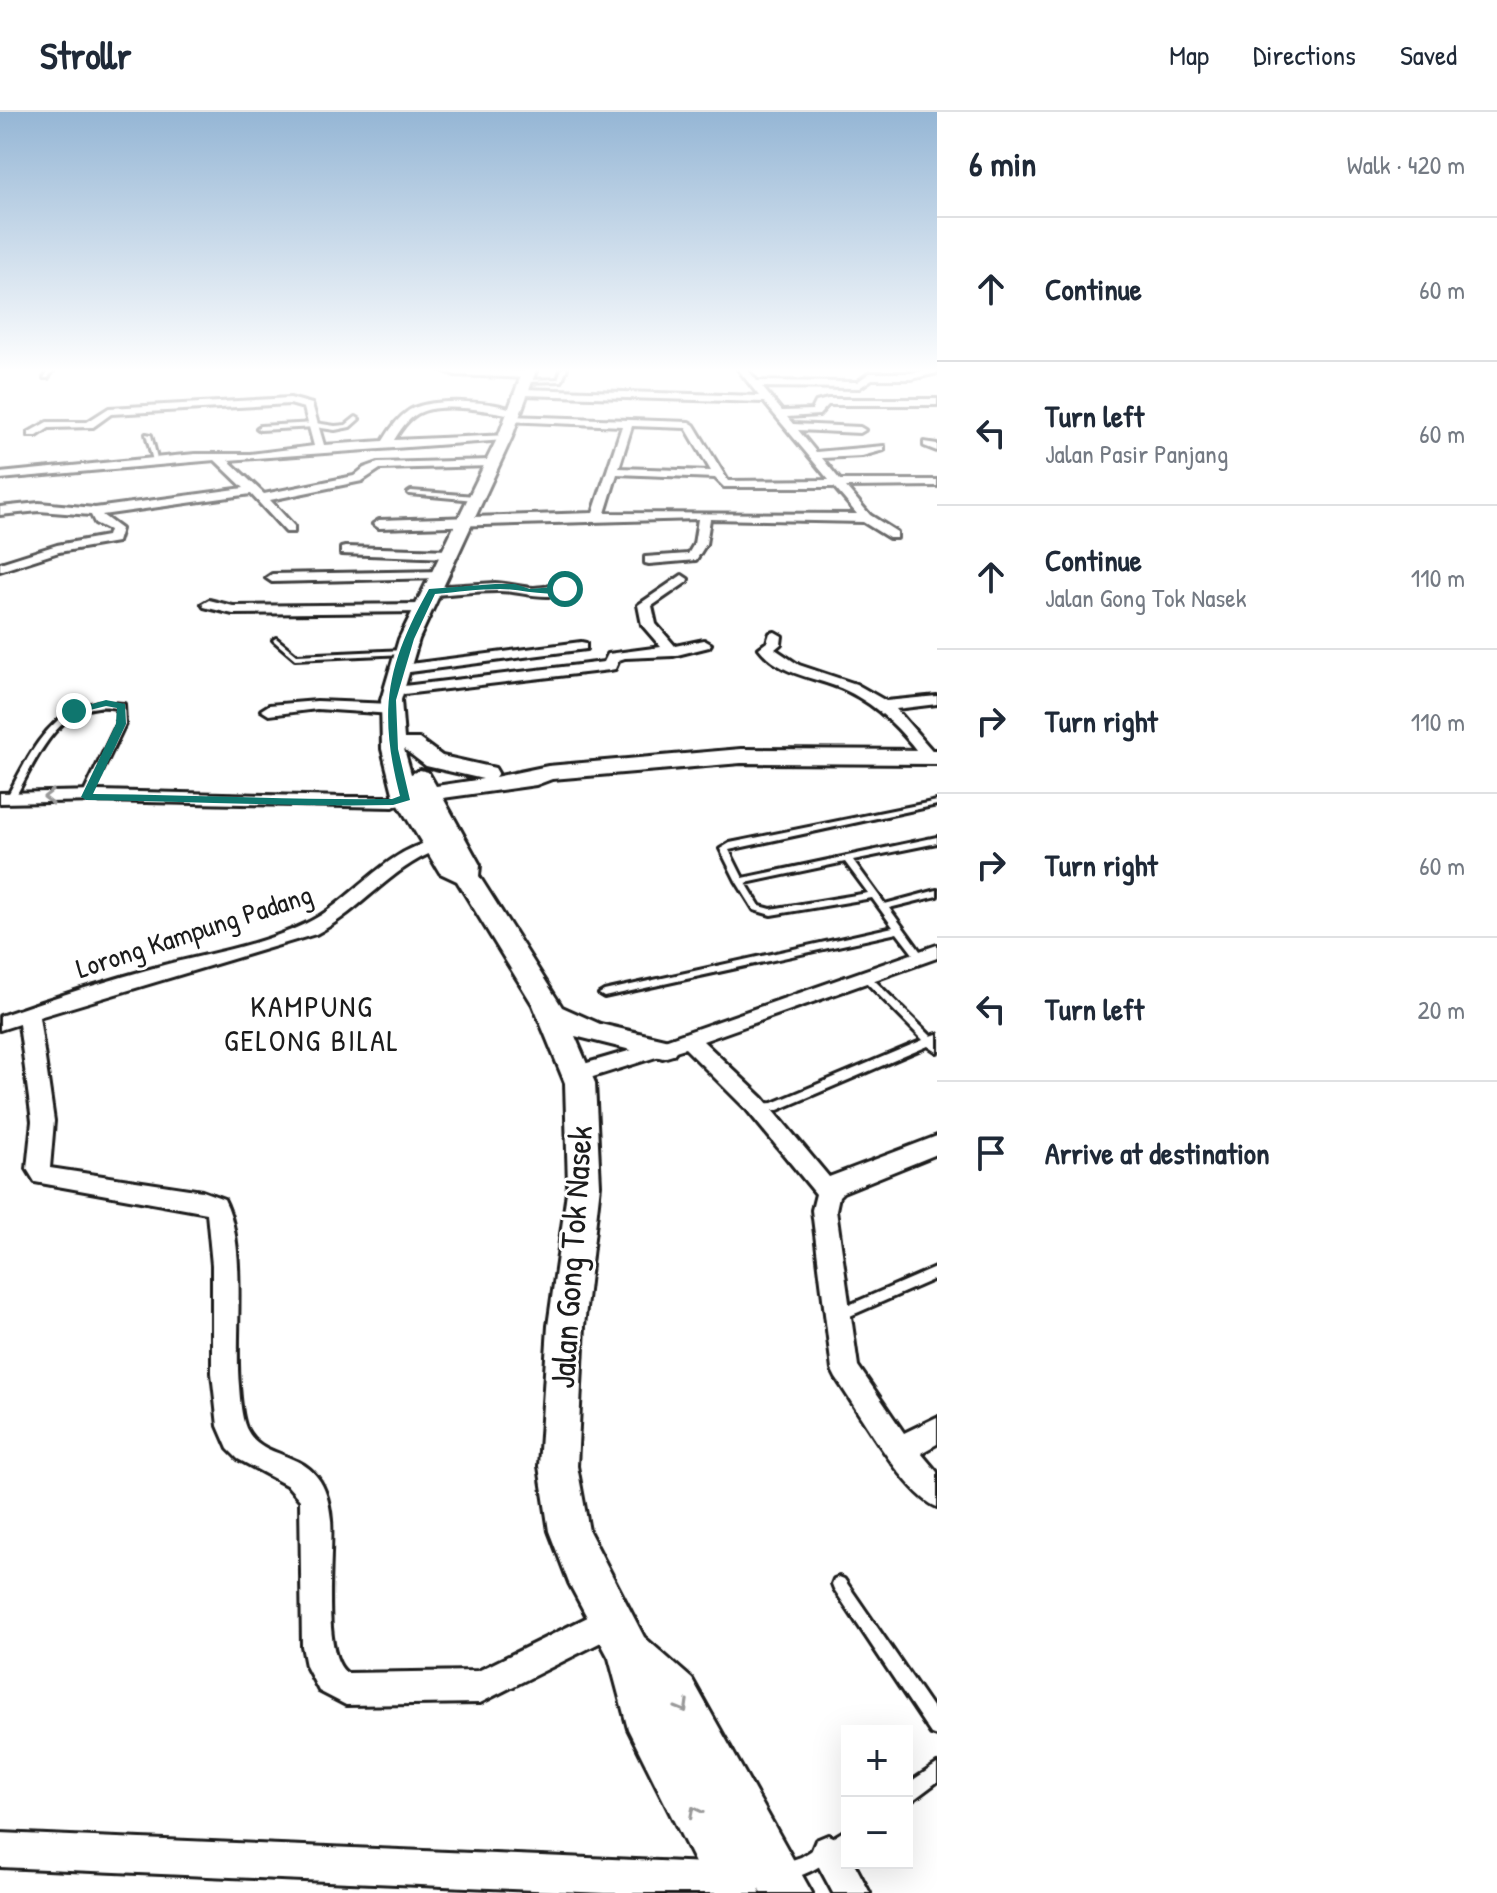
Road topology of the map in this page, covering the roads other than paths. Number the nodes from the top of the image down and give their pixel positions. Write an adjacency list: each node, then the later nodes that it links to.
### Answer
1 (153, 451): 10 (lane)
2 (301, 451): 9 (street)
3 (497, 451): 11 (main road)
4 (619, 451): 12 (street)
5 (704, 451): 14 (street)
6 (808, 451): 8 (street)
7 (869, 451): 8 (street)
8 (811, 455): 16 (street)
9 (218, 457): 10 (street); 18 (street)
10 (156, 461): 13 (street)
11 (491, 463): 18 (street); 19 (main road)
12 (613, 471): 14 (street); 23 (street)
13 (0, 476)
14 (721, 480): 16 (street); 20 (street)
15 (937, 483): 16 (street)
16 (836, 486): 25 (street)
17 (411, 493): 19 (lane)
18 (258, 494): 22 (street); 28 (street)
19 (475, 498): 26 (main road)
20 (737, 507): 24 (street); 25 (street)
21 (0, 511): 22 (street)
22 (95, 512): 33 (street)
23 (598, 516): 24 (street); 26 (street)
24 (704, 517): 32 (street)
25 (866, 518): 29 (street)
26 (465, 520): 27 (street); 31 (main road)
27 (379, 524)
28 (290, 529)
29 (893, 535)
30 (345, 551): 31 (street)
31 (450, 554): 34 (main road)
32 (649, 560)
33 (0, 567)
34 (440, 574): 35 (street); 38 (main road)
35 (272, 578)
36 (682, 579): 45 (street)
37 (565, 589): 38 (street)
38 (432, 591): 40 (main road)
39 (209, 604): 40 (street)
40 (424, 608): 46 (main road)
41 (775, 636): 48 (street)
42 (276, 640): 46 (lane)
43 (704, 644): 45 (street)
44 (581, 646): 46 (street)
45 (673, 652): 46 (street)
46 (403, 670): 49 (main road, Jalan Gong Tok Nasek); 51 (main road, Jalan Gong Tok Nasek)
47 (937, 700): 48 (street)
48 (884, 706): 52 (street)
49 (392, 709): 50 (street); 54 (main road, Jalan Gong Tok Nasek)
50 (269, 710)
51 (411, 744): 53 (main road); 54 (main road, Jalan Gong Tok Nasek)
52 (934, 757): 53 (main road)
53 (488, 778): 54 (main road); 58 (main road)
54 (414, 788): 56 (street); 58 (main road, Jalan Gong Tok Nasek)
55 (6, 797): 56 (street, one-way to 55); 56 (lane)
56 (86, 797)
57 (937, 803): 61 (lane)
58 (438, 835): 69 (main road, Jalan Gong Tok Nasek); 70 (street, Lorong Kampung Padang)
59 (937, 840): 60 (lane)
60 (848, 860): 61 (lane); 63 (lane)
61 (740, 881): 63 (lane)
62 (937, 893): 64 (lane)
63 (873, 895): 64 (lane)
64 (883, 907): 65 (lane)
65 (899, 929): 66 (lane); 68 (lane)
66 (928, 954): 67 (street)
67 (865, 976): 71 (lane); 72 (street)
68 (604, 994)
69 (551, 1013): 72 (main road); 73 (main road, Jalan Gong Tok Nasek)
70 (14, 1018): 83 (street)
71 (935, 1042): 74 (lane)
72 (675, 1044): 73 (street); 74 (street)
73 (577, 1074): 83 (main road, Jalan Gong Tok Nasek)
74 (755, 1104): 76 (street)
75 (937, 1145): 76 (street)
76 (828, 1192): 78 (street)
77 (937, 1272): 78 (lane)
78 (837, 1316): 80 (street)
79 (937, 1430): 80 (street)
80 (900, 1450): 81 (street)
81 (937, 1493)
82 (839, 1584): 84 (lane)
83 (620, 1636): 89 (main road, Jalan Gong Tok Nasek)
84 (937, 1728)
85 (937, 1772): 86 (lane)
86 (913, 1790)
87 (838, 1845): 89 (lane); 90 (street)
88 (0, 1850): 89 (street)
89 (758, 1885)
90 (853, 1893)

